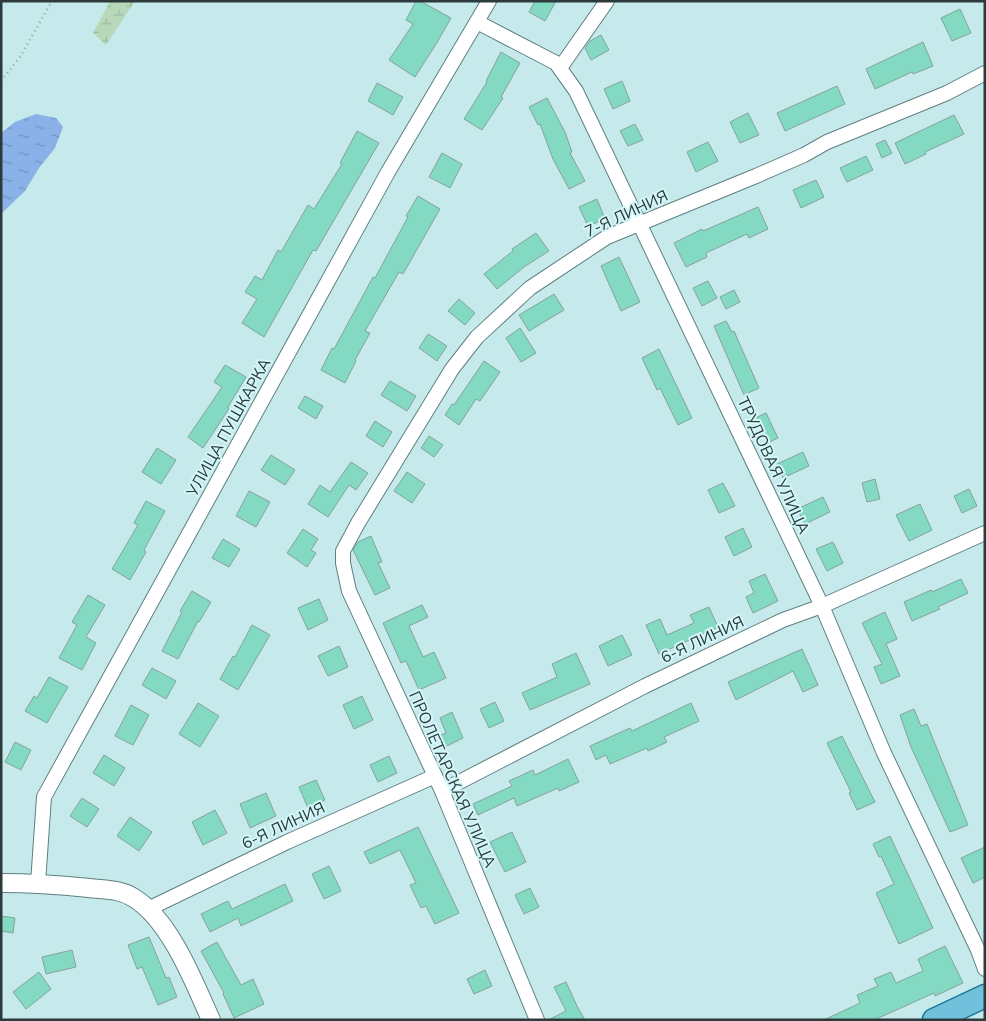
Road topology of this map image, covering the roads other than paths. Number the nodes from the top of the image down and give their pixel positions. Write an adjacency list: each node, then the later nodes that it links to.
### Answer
1 (489, 1): 3 (street, УЛИЦА ПУШКАРКА)
2 (607, 1): 4 (street)
3 (477, 22): 4 (street, ТРУДОВАЯ УЛИЦА); 13 (street, УЛИЦА ПУШКАРКА)
4 (560, 68): 6 (street, ТРУДОВАЯ УЛИЦА)
5 (985, 73): 6 (street, 7-Я ЛИНИЯ)
6 (640, 224): 8 (street, 7-Я ЛИНИЯ); 9 (street, ТРУДОВАЯ УЛИЦА)
7 (985, 533): 9 (street, 6-Я ЛИНИЯ)
8 (344, 551): 10 (street, ПРОЛЕТАРСКАЯ УЛИЦА)
9 (822, 606): 11 (street, 6-Я ЛИНИЯ); 15 (street, ТРУДОВАЯ УЛИЦА)
10 (435, 776): 11 (street, ПРОЛЕТАРСКАЯ УЛИЦА); 14 (street, 6-Я ЛИНИЯ)
11 (442, 791): 18 (street, ПРОЛЕТАРСКАЯ УЛИЦА)
12 (1, 883): 13 (street)
13 (38, 883): 14 (street)
14 (148, 908): 17 (street)
15 (985, 969)
16 (985, 996): 19 (main road)
17 (211, 1020)
18 (537, 1020)
19 (934, 1020)

